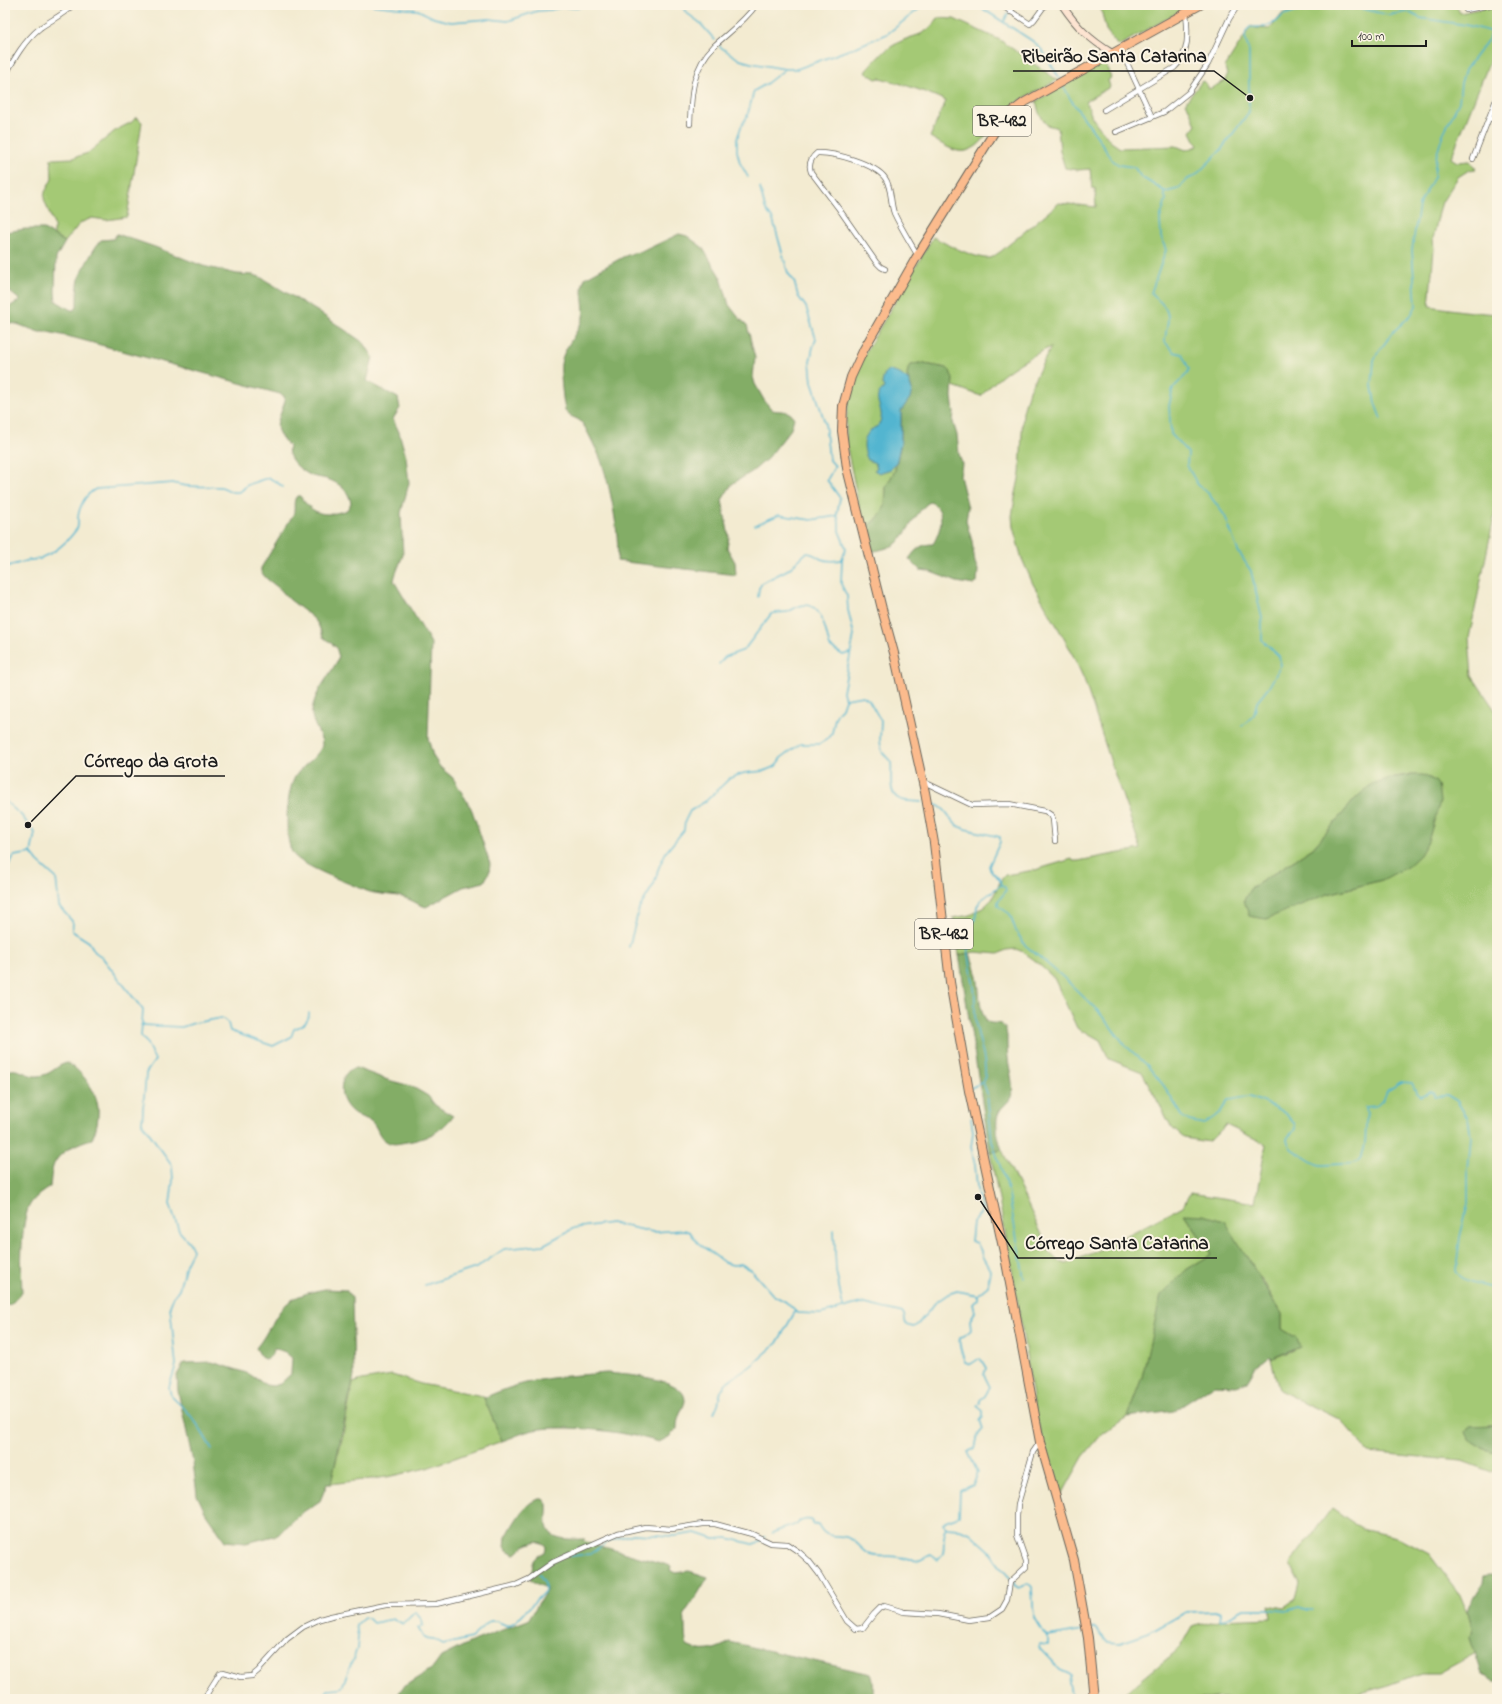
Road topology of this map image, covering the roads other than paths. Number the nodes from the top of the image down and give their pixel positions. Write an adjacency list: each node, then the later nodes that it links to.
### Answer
1 (73, 5): 15 (street)
2 (756, 5): 22 (street)
3 (1001, 5): 11 (street)
4 (1014, 5): 11 (street)
5 (1045, 5): 11 (street)
6 (1062, 5): 14 (street)
7 (1200, 5): 12 (highway, BR-482)
8 (1238, 5): 19 (street)
9 (1490, 5): 10 (street)
10 (1466, 10)
11 (1010, 12)
12 (1186, 12): 13 (highway, BR-482); 16 (street)
13 (1120, 48): 14 (highway, BR-482); 16 (street)
14 (1112, 52): 25 (highway, BR-482)
15 (5, 76)
16 (1140, 89): 18 (street); 19 (street)
17 (1497, 97): 20 (street)
18 (1104, 110)
19 (1152, 117): 23 (street)
20 (1489, 118): 21 (street); 24 (street)
21 (1497, 120)
22 (690, 124)
23 (1116, 132)
24 (1473, 159)
25 (918, 256): 26 (street); 27 (highway, BR-482)
26 (885, 269)
27 (922, 781): 28 (street); 29 (highway, BR-482)
28 (1054, 840)
29 (1040, 1442): 30 (street); 31 (highway, BR-482)
30 (205, 1699)
31 (1094, 1699)

